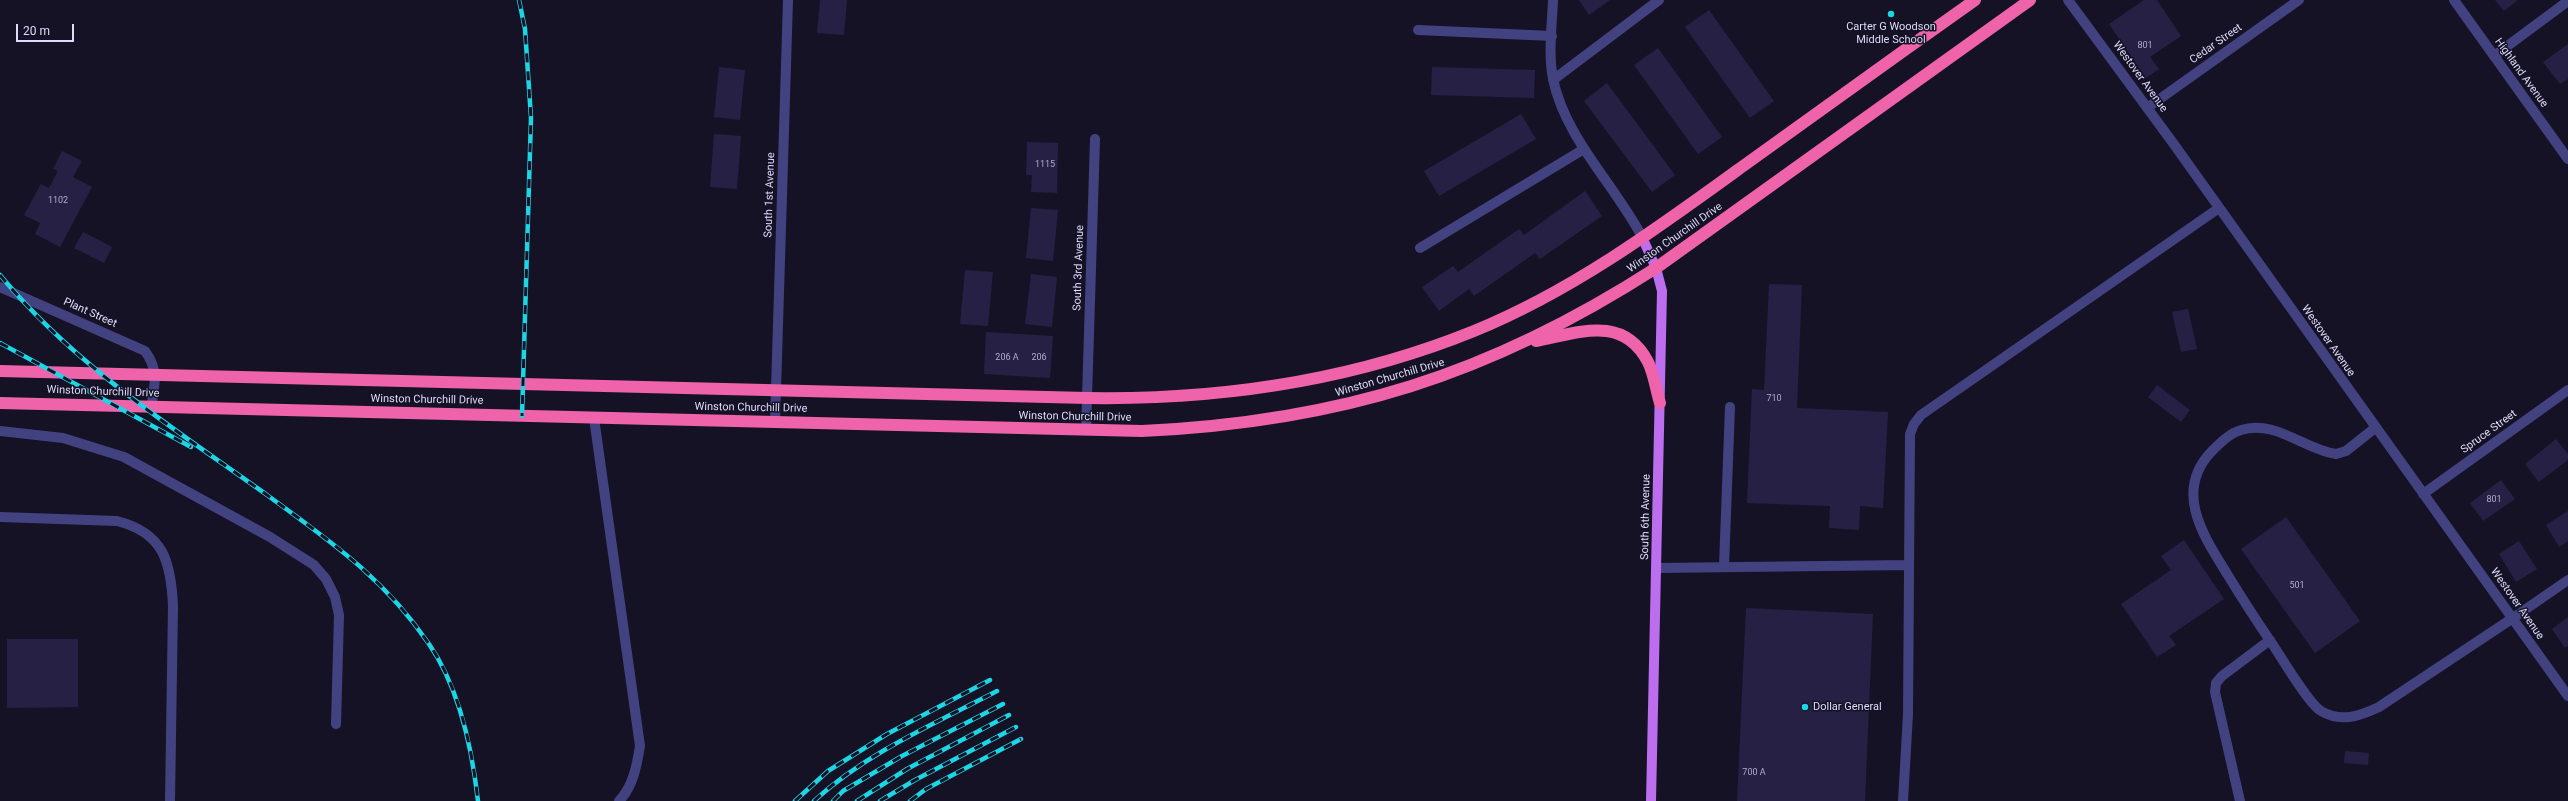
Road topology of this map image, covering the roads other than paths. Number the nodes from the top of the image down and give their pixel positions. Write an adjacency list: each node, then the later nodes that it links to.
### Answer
1 (788, 0): 26 (street, South 1st Avenue)
2 (1553, 0): 11 (street)
3 (1659, 0): 13 (street)
4 (1975, 0): 19 (highway, Winston Churchill Drive)
5 (2030, 0): 21 (highway, Winston Churchill Drive)
6 (2068, 0): 14 (street, Westover Avenue)
7 (2299, 0): 14 (street, Cedar Street)
8 (2454, 0): 12 (street, Highland Avenue)
9 (2568, 1): 12 (street)
10 (1418, 30): 11 (street)
11 (1552, 36): 13 (street)
12 (2494, 56): 17 (street, Highland Avenue)
13 (1553, 80): 16 (street)
14 (2147, 108): 18 (street, Westover Avenue)
15 (1095, 139): 28 (street, South 3rd Avenue)
16 (1584, 149): 19 (street); 20 (street)
17 (2568, 160)
18 (2219, 208): 35 (street, Westover Avenue); 40 (street)
19 (1642, 237): 21 (main road, South 6th Avenue); 28 (highway, Winston Churchill Drive)
20 (1420, 248)
21 (1656, 268): 23 (highway, Winston Churchill Drive); 30 (main road, South 6th Avenue)
22 (0, 287): 25 (street, Plant Street)
23 (1524, 344): 30 (highway); 37 (highway, Winston Churchill Drive)
24 (0, 371): 25 (highway, Winston Churchill Drive)
25 (156, 374): 26 (highway, Winston Churchill Drive); 31 (street)
26 (776, 390): 28 (highway, Winston Churchill Drive); 34 (street, South 1st Avenue)
27 (2568, 390): 38 (street, Spruce Street)
28 (1087, 398): 37 (street, South 3rd Avenue)
29 (0, 403): 31 (highway, Winston Churchill Drive)
30 (1660, 403): 42 (main road, South 6th Avenue)
31 (151, 407): 33 (highway, Winston Churchill Drive)
32 (1730, 407): 41 (street)
33 (594, 418): 34 (highway, Winston Churchill Drive); 49 (street)
34 (775, 422): 37 (highway, Winston Churchill Drive)
35 (2375, 428): 38 (street, Westover Avenue); 45 (street)
36 (0, 430): 47 (street)
37 (1086, 430)
38 (2424, 494): 44 (street, Westover Avenue)
39 (0, 517): 48 (street)
40 (1908, 565): 41 (street); 51 (street)
41 (1724, 566): 42 (street)
42 (1657, 568): 50 (main road, South 6th Avenue)
43 (2568, 580): 44 (street)
44 (2513, 618): 45 (street); 46 (street, Westover Avenue)
45 (2270, 640): 52 (street)
46 (2568, 696)
47 (336, 724)
48 (170, 801)
49 (619, 801)
50 (1651, 801)
51 (1903, 801)
52 (2240, 801)

